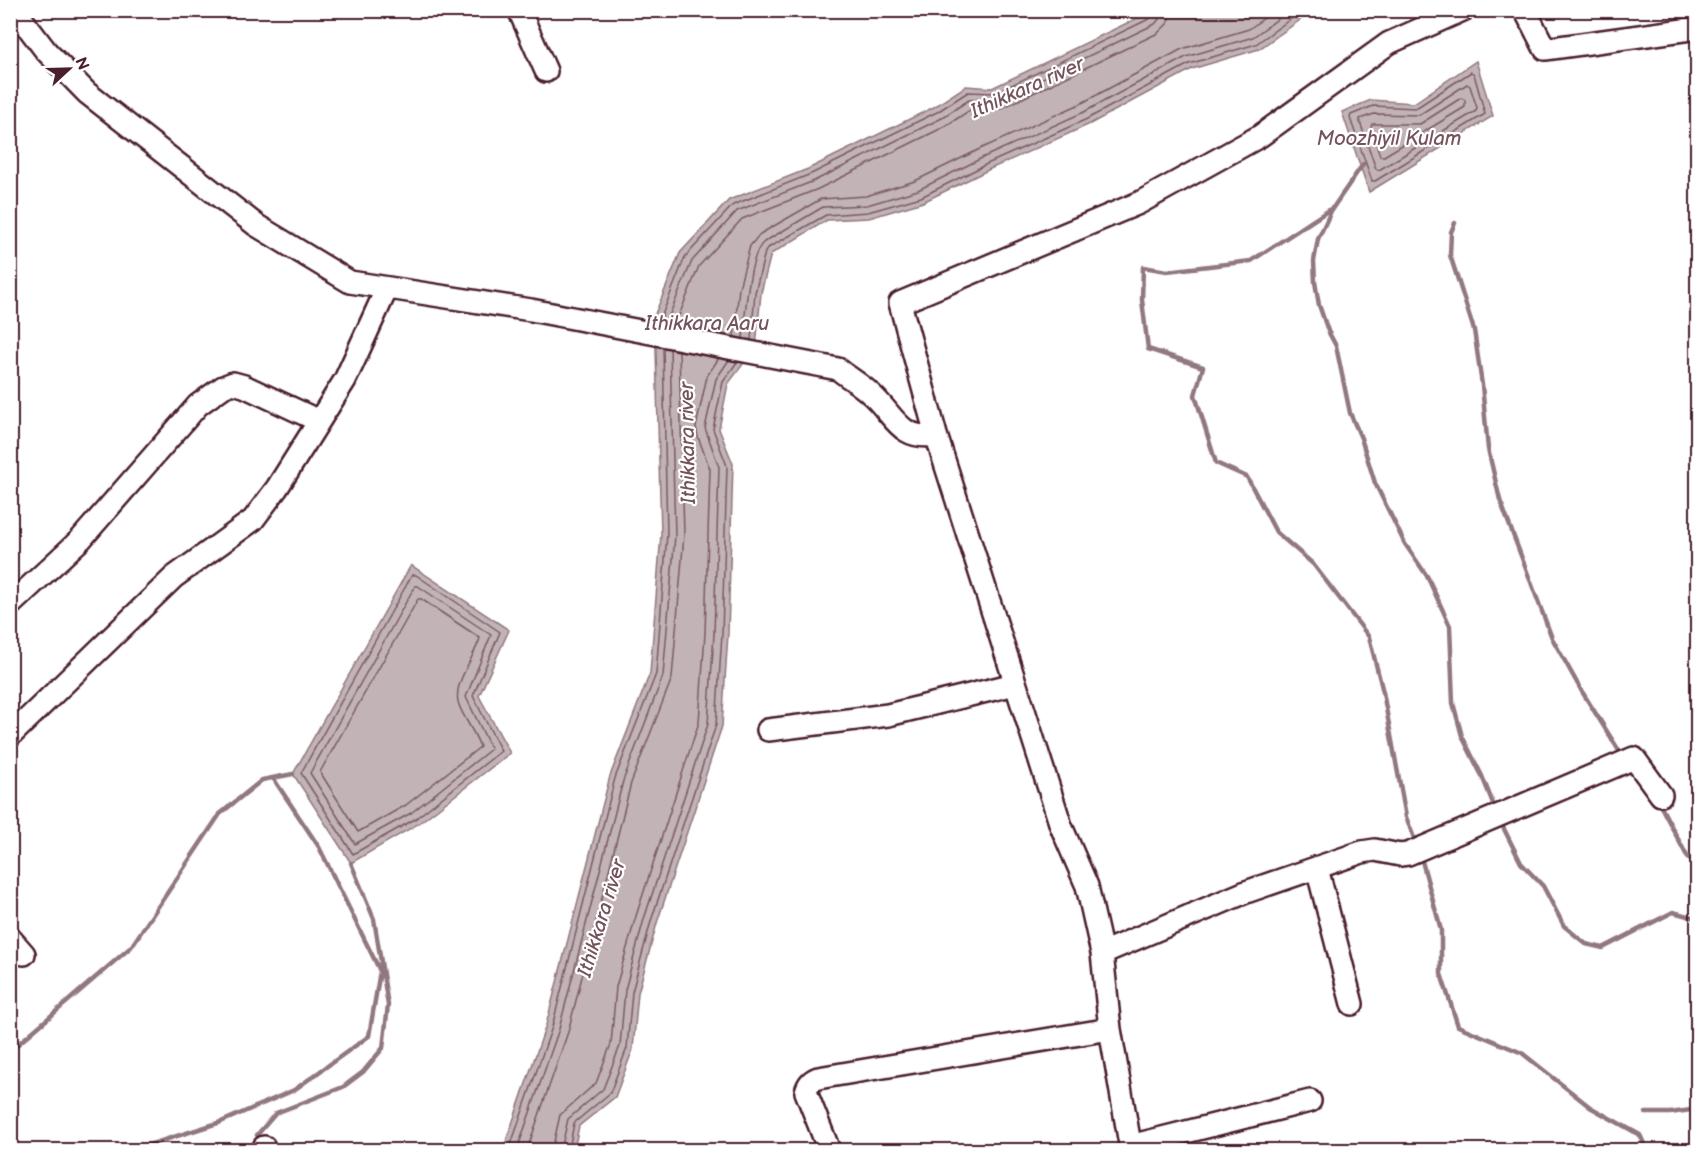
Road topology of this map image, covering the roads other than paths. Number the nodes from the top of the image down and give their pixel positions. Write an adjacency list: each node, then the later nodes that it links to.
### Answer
1 (15, 10): 7 (street)
2 (519, 10): 6 (street)
3 (1463, 10): 9 (street)
4 (1525, 10): 5 (street)
5 (1698, 28)
6 (546, 71)
7 (387, 288): 8 (street); 9 (street)
8 (319, 421): 10 (street); 12 (street)
9 (936, 435): 11 (street)
10 (10, 605)
11 (1015, 684): 13 (street); 17 (street)
12 (12, 730)
13 (768, 730)
14 (1661, 795): 15 (street)
15 (1317, 868): 17 (street); 19 (street)
16 (10, 938): 18 (street)
17 (1102, 952): 20 (street)
18 (24, 954)
19 (1352, 1004)
20 (1110, 1029): 22 (street); 23 (street)
21 (1310, 1101): 22 (street)
22 (1130, 1148)
23 (829, 1150)

